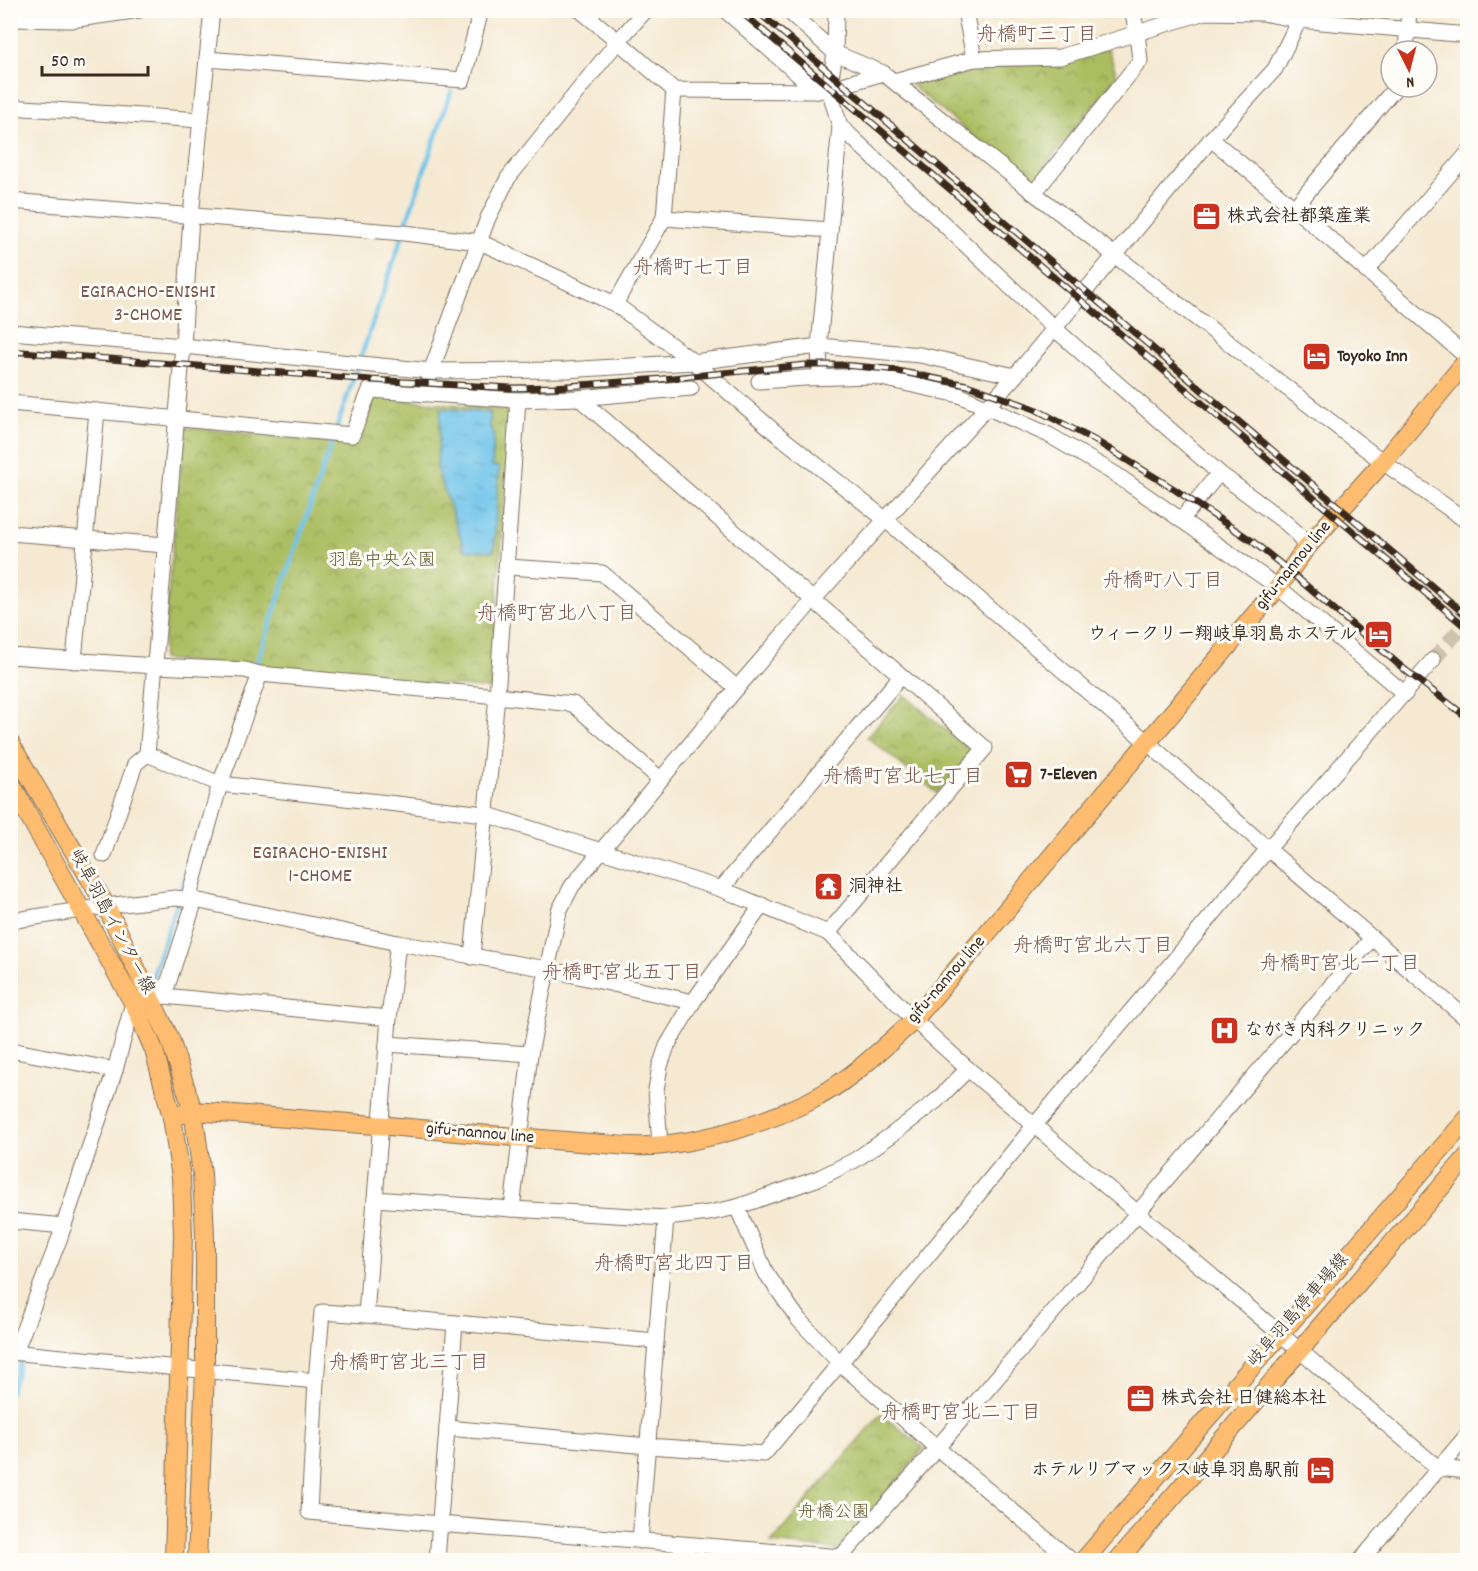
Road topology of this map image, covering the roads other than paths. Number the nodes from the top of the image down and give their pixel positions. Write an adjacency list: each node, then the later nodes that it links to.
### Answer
1 (140, 10): 13 (street)
2 (212, 10): 22 (street)
3 (481, 10): 22 (street)
4 (580, 10): 20 (street)
5 (646, 10): 20 (street)
6 (725, 10): 26 (street)
7 (787, 10): 21 (street)
8 (836, 10): 21 (street)
9 (965, 10): 23 (street)
10 (1131, 10): 17 (street)
11 (1409, 10): 16 (street)
12 (1205, 11): 14 (street); 17 (street)
13 (72, 15): 15 (street)
14 (1300, 15): 16 (street); 31 (street)
15 (10, 19)
16 (1408, 30): 18 (street); 19 (street)
17 (1137, 32): 23 (street); 33 (street)
18 (1467, 35)
19 (1407, 39)
20 (618, 41): 25 (street); 39 (street)
21 (835, 53): 24 (street); 26 (street)
22 (207, 59): 29 (street)
23 (974, 59): 24 (street)
24 (888, 77): 26 (street); 33 (street)
25 (674, 90): 26 (street); 37 (street)
26 (823, 90): 30 (street)
27 (1386, 99): 35 (street)
28 (10, 107): 29 (street)
29 (200, 120): 36 (street)
30 (840, 126): 38 (street); 43 (street)
31 (1211, 140): 35 (street); 40 (street)
32 (1467, 153): 41 (street)
33 (1034, 193): 40 (street)
34 (10, 201): 36 (street)
35 (1294, 208): 41 (street)
36 (191, 216): 39 (street); 45 (street)
37 (664, 218): 38 (street); 42 (street)
38 (830, 230): 46 (street)
39 (480, 242): 42 (street); 49 (street)
40 (1114, 255): 43 (street); 61 (street)
41 (1366, 271): 47 (street)
42 (615, 304): 48 (street)
43 (1055, 329): 50 (street); 62 (street)
44 (10, 332): 45 (street)
45 (183, 346): 49 (street); 60 (street)
46 (819, 346): 48 (street); 50 (street); 51 (street)
47 (1467, 359): 61 (main road, gifu-nannou line)
48 (694, 362): 49 (street); 63 (street)
49 (431, 371): 54 (street)
50 (1015, 376): 58 (street)
51 (820, 377): 52 (street); 58 (street)
52 (759, 381)
53 (691, 388): 55 (street)
54 (424, 394): 56 (street); 60 (street)
55 (579, 398): 56 (street); 72 (street)
56 (518, 400): 70 (street)
57 (10, 403): 59 (street)
58 (987, 408): 63 (street); 64 (street)
59 (96, 411): 60 (street); 67 (street)
60 (176, 418): 68 (street)
61 (1383, 462): 65 (street); 69 (main road, gifu-nannou line)
62 (1219, 473): 64 (street); 69 (street)
63 (886, 520): 72 (street); 83 (street)
64 (1181, 520): 71 (street)
65 (1467, 522)
66 (10, 533): 67 (street)
67 (85, 539): 68 (street); 75 (street)
68 (165, 545): 76 (street)
69 (1306, 549): 71 (main road, gifu-nannou line)
70 (507, 567): 79 (street); 81 (street)
71 (1278, 588): 80 (street); 83 (main road, gifu-nannou line)
72 (813, 600): 78 (street); 79 (street)
73 (10, 656): 75 (street)
74 (1433, 660): 80 (street)
75 (74, 661): 76 (street)
76 (155, 666): 77 (street); 84 (street)
77 (260, 674): 81 (street); 87 (street)
78 (901, 676): 92 (street); 98 (street)
79 (737, 688): 85 (street)
80 (1405, 694): 89 (street)
81 (496, 696): 85 (street); 88 (street)
82 (10, 742): 95 (main road, 岐阜羽島インター線)
83 (1148, 742): 89 (street); 106 (main road, gifu-nannou line)
84 (147, 754): 87 (street); 91 (street)
85 (660, 779): 90 (street)
86 (10, 782): 96 (main road, 岐阜羽島インター線)
87 (220, 784): 88 (street); 93 (street)
88 (485, 814): 90 (street); 101 (street)
89 (1268, 849): 99 (street); 117 (street)
90 (600, 850): 92 (street); 102 (street)
91 (104, 855)
92 (722, 889): 94 (street)
93 (185, 899): 95 (street); 100 (street); 103 (street)
94 (762, 905): 98 (street); 104 (street)
95 (106, 906): 96 (street); 103 (main road, 岐阜羽島インター線)
96 (82, 909): 97 (street); 103 (main road, 岐阜羽島インター線)
97 (10, 921)
98 (828, 933): 106 (street)
99 (1372, 938): 107 (street); 124 (street)
100 (398, 943): 101 (street); 105 (street)
101 (472, 957): 102 (street)
102 (548, 969): 104 (street); 110 (street)
103 (146, 999): 105 (street); 112 (street); 113 (main road, 岐阜羽島インター線); 114 (main road, 岐阜羽島インター線)
104 (693, 1002): 119 (street)
105 (389, 1018): 108 (street)
106 (914, 1020): 111 (street); 119 (main road, gifu-nannou line)
107 (1467, 1020)
108 (387, 1044): 110 (street); 116 (street)
109 (10, 1050): 112 (street)
110 (530, 1054): 118 (street)
111 (968, 1069): 117 (street); 122 (street)
112 (115, 1070): 127 (street)
113 (193, 1111): 114 (main road, gifu-nannou line); 116 (main road, gifu-nannou line); 136 (main road)
114 (172, 1117): 135 (main road)
115 (1467, 1118): 130 (main road, 岐阜羽島停車場線)
116 (381, 1125): 118 (main road, gifu-nannou line); 121 (street)
117 (1034, 1126): 124 (street); 134 (street)
118 (520, 1138): 119 (main road, gifu-nannou line); 123 (street)
119 (660, 1145)
120 (1467, 1156): 132 (main road, 岐阜羽島停車場線)
121 (375, 1199): 123 (street); 128 (street)
122 (737, 1207): 125 (street); 134 (street)
123 (512, 1209): 125 (street)
124 (1139, 1213): 130 (street); 141 (street)
125 (666, 1218): 131 (street)
126 (10, 1221): 127 (street)
127 (64, 1226): 133 (street)
128 (366, 1315): 129 (street); 137 (street)
129 (455, 1323): 131 (street); 138 (street)
130 (1280, 1333): 132 (street); 151 (main road, 岐阜羽島停車場線)
131 (656, 1341): 140 (street)
132 (1300, 1350): 142 (street); 152 (main road, 岐阜羽島停車場線)
133 (16, 1352): 135 (street)
134 (840, 1363): 140 (street); 141 (street)
135 (179, 1369): 136 (street); 147 (main road)
136 (204, 1371): 137 (street); 148 (main road)
137 (316, 1382): 144 (street)
138 (447, 1428): 140 (street); 144 (street)
139 (1467, 1434): 142 (street)
140 (648, 1446): 145 (street)
141 (937, 1448): 146 (street); 150 (street)
142 (1438, 1468): 143 (street); 153 (street)
143 (1467, 1471)
144 (439, 1524): 145 (street); 149 (street)
145 (640, 1541): 146 (street)
146 (840, 1559)
147 (174, 1560)
148 (198, 1560)
149 (436, 1560)
150 (1071, 1560)
151 (1084, 1560)
152 (1118, 1560)
153 (1361, 1560)

